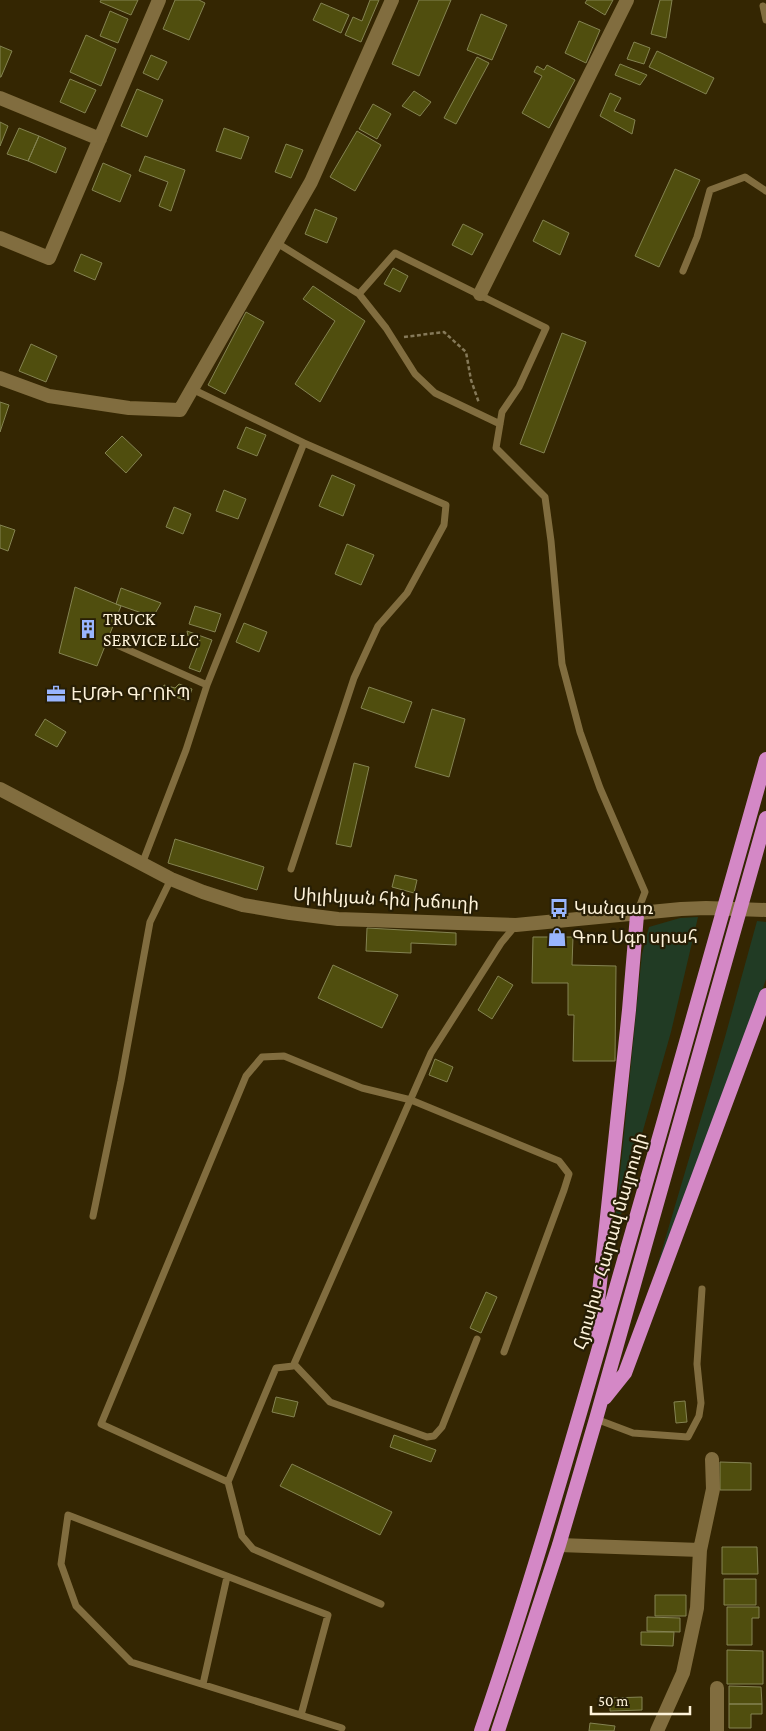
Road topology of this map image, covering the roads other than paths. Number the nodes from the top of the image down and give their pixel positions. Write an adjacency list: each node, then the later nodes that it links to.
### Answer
1 (159, 0): 7 (street)
2 (392, 0): 10 (street)
3 (627, 0): 13 (street)
4 (763, 6): 5 (lane)
5 (766, 20)
6 (0, 98): 7 (street)
7 (100, 139): 9 (street)
8 (766, 191): 11 (lane)
9 (0, 238)
10 (277, 243): 12 (lane); 15 (street)
11 (683, 271)
12 (359, 294): 13 (lane); 16 (lane)
13 (480, 294): 16 (lane)
14 (0, 378): 15 (street)
15 (192, 390): 17 (lane)
16 (500, 424): 28 (lane)
17 (304, 443): 19 (lane); 25 (lane)
18 (114, 644): 19 (lane)
19 (207, 685): 24 (lane)
20 (766, 759): 22 (highway, Հյուսիս - Հարավ մայրուղի)
21 (0, 789): 24 (street, Սիլիկյան հին խճուղի)
22 (760, 802): 35 (highway, Հյուսիս - Հարավ մայրուղի)
23 (764, 824): 38 (highway, Հյուսիս - Հարավ մայրուղի)
24 (142, 864): 26 (street, Սիլիկյան հին խճուղի)
25 (292, 869)
26 (172, 879): 29 (street, Սիլիկյան հին խճուղի); 32 (lane)
27 (766, 910): 28 (street, Սիլիկյան հին խճուղի)
28 (637, 914): 29 (street, Սիլիկյան հին խճուղի); 35 (highway)
29 (516, 925): 31 (lane)
30 (766, 995): 38 (highway)
31 (412, 1100): 36 (lane); 37 (lane); 41 (lane)
32 (93, 1216)
33 (702, 1289): 39 (lane)
34 (477, 1339): 37 (lane)
35 (599, 1349): 50 (highway, Հյուսիս - Հարավ մայրուղի)
36 (504, 1352)
37 (294, 1364): 41 (lane)
38 (600, 1405): 39 (highway, Հյուսիս - Հարավ մայրուղի)
39 (596, 1419): 42 (highway, Հյուսիս - Հարավ մայրուղի)
40 (712, 1459): 43 (street)
41 (228, 1482): 45 (lane)
42 (559, 1545): 43 (street); 51 (highway, Հյուսիս - Հարավ մայրուղի)
43 (700, 1550): 52 (street)
44 (227, 1577): 46 (lane); 46 (lane); 48 (lane)
45 (381, 1604)
46 (203, 1684): 48 (lane)
47 (717, 1688): 53 (street)
48 (301, 1715): 49 (lane)
49 (342, 1728)
50 (482, 1731)
51 (498, 1731)
52 (657, 1731)
53 (717, 1731)

